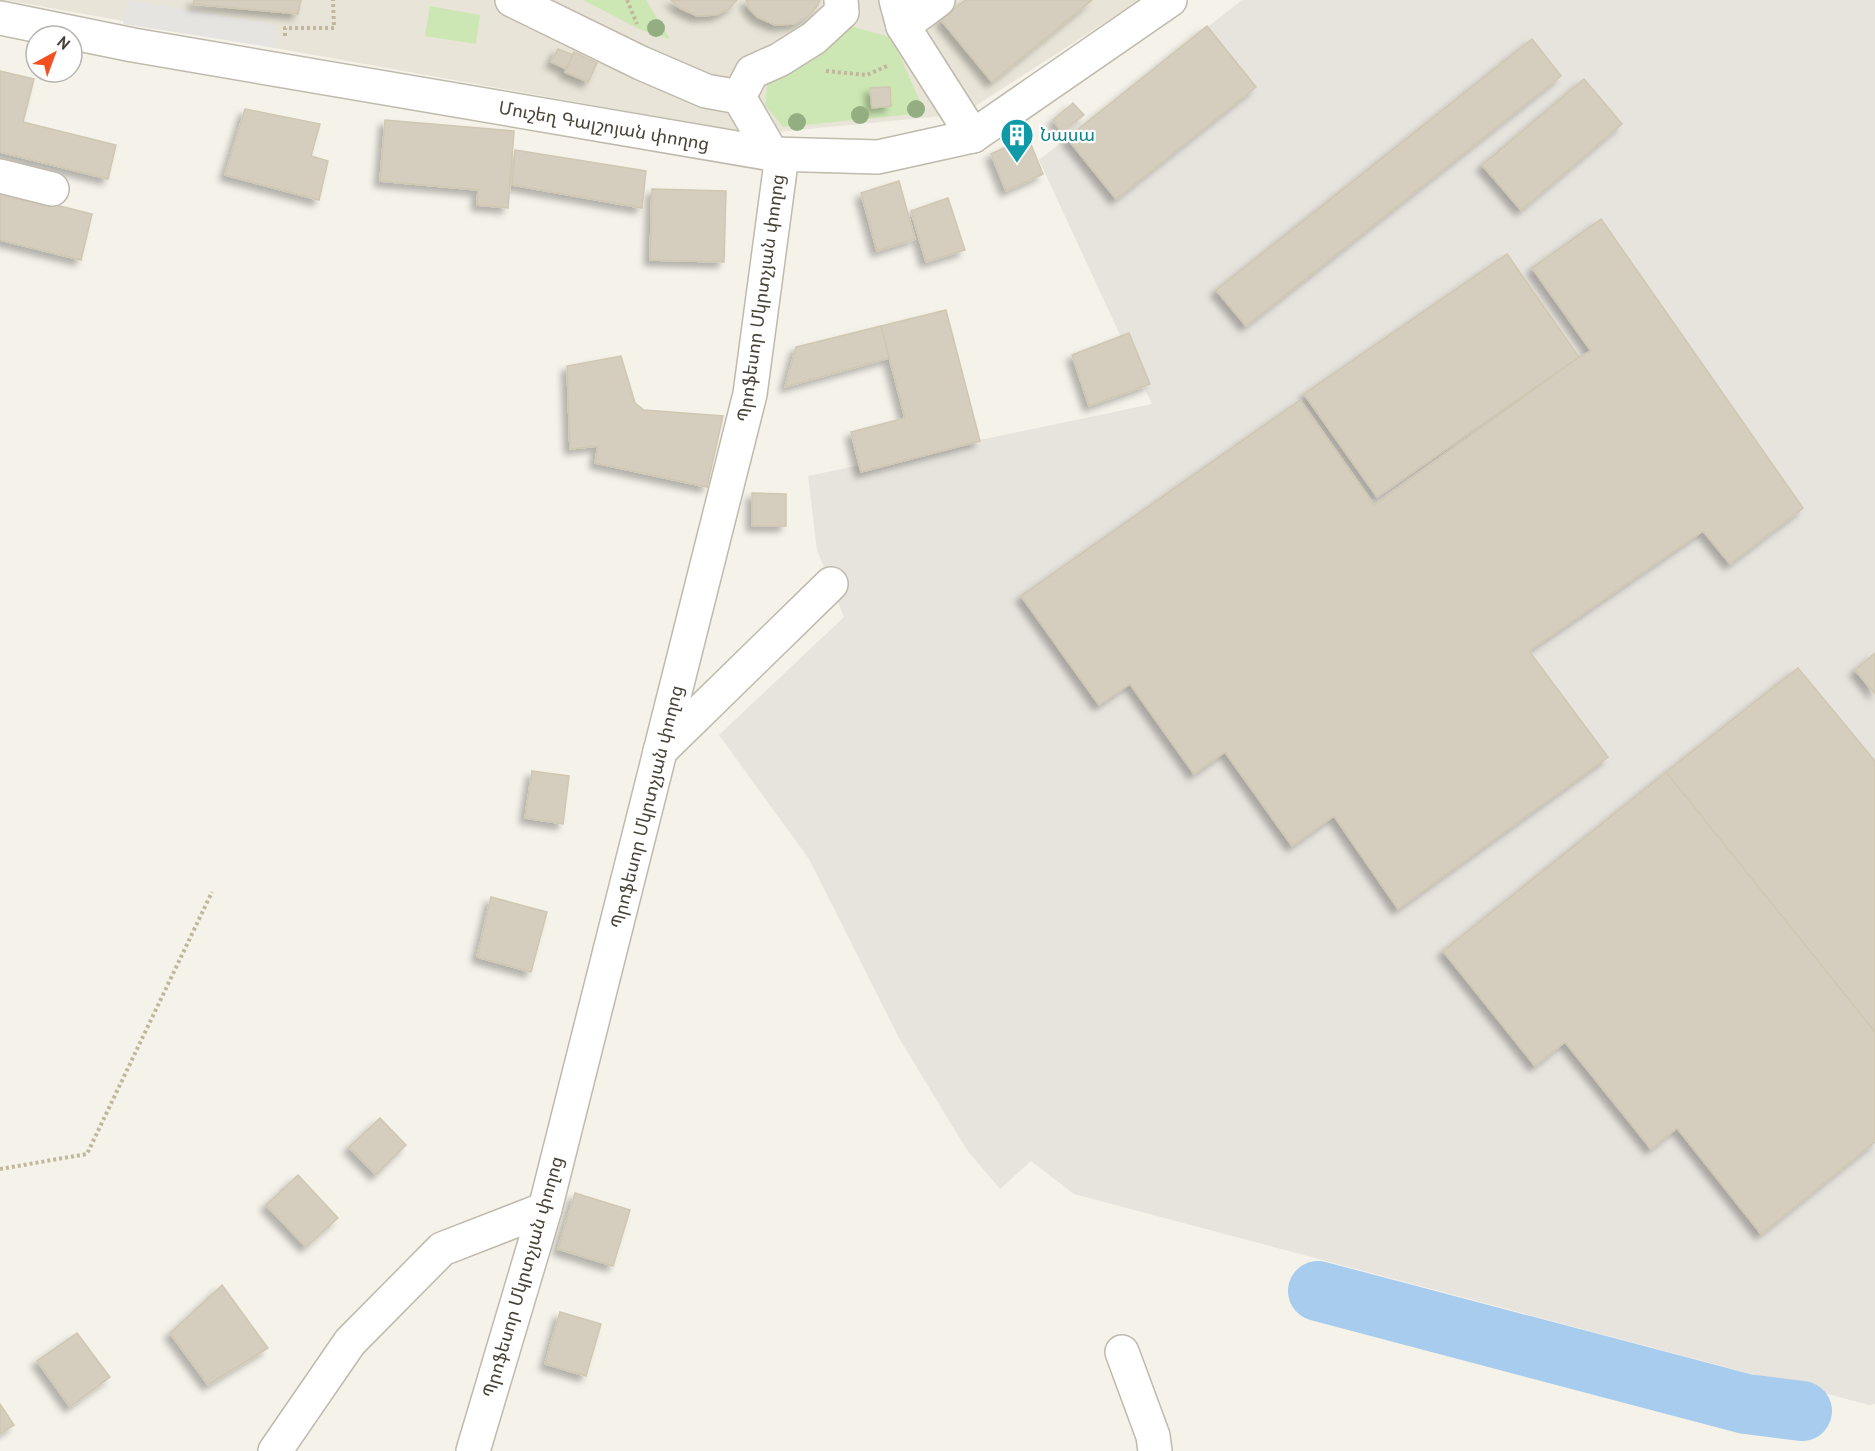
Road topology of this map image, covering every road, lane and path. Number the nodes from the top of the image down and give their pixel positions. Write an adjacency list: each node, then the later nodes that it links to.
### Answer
1 (333, 0): 8 (path)
2 (512, 0): 10 (street)
3 (841, 0): 9 (street)
4 (938, 0): 7 (street)
5 (1170, 0): 11 (street, Մուշեղ Գալշոյան փողոց)
6 (0, 18): 12 (street, Մուշեղ Գալշոյան փողոց)
7 (906, 25): 9 (path); 11 (street)
8 (285, 28)
9 (779, 60): 10 (street)
10 (739, 98): 12 (street)
11 (974, 136): 12 (street, Մուշեղ Գալշոյան փողոց)
12 (777, 155): 16 (street, Պրոֆեսոր Մկրտչյան փողոց)
13 (0, 176): 14 (street)
14 (52, 189)
15 (831, 584): 16 (street)
16 (660, 751): 19 (street, Պրոֆեսոր Մկրտչյան փողոց)
17 (212, 892): 18 (path)
18 (0, 1168)
19 (545, 1209): 21 (street); 22 (street, Պրոֆեսոր Մկրտչյան փողոց)
20 (1122, 1352): 23 (street)
21 (274, 1451)
22 (473, 1451)
23 (1155, 1451)

